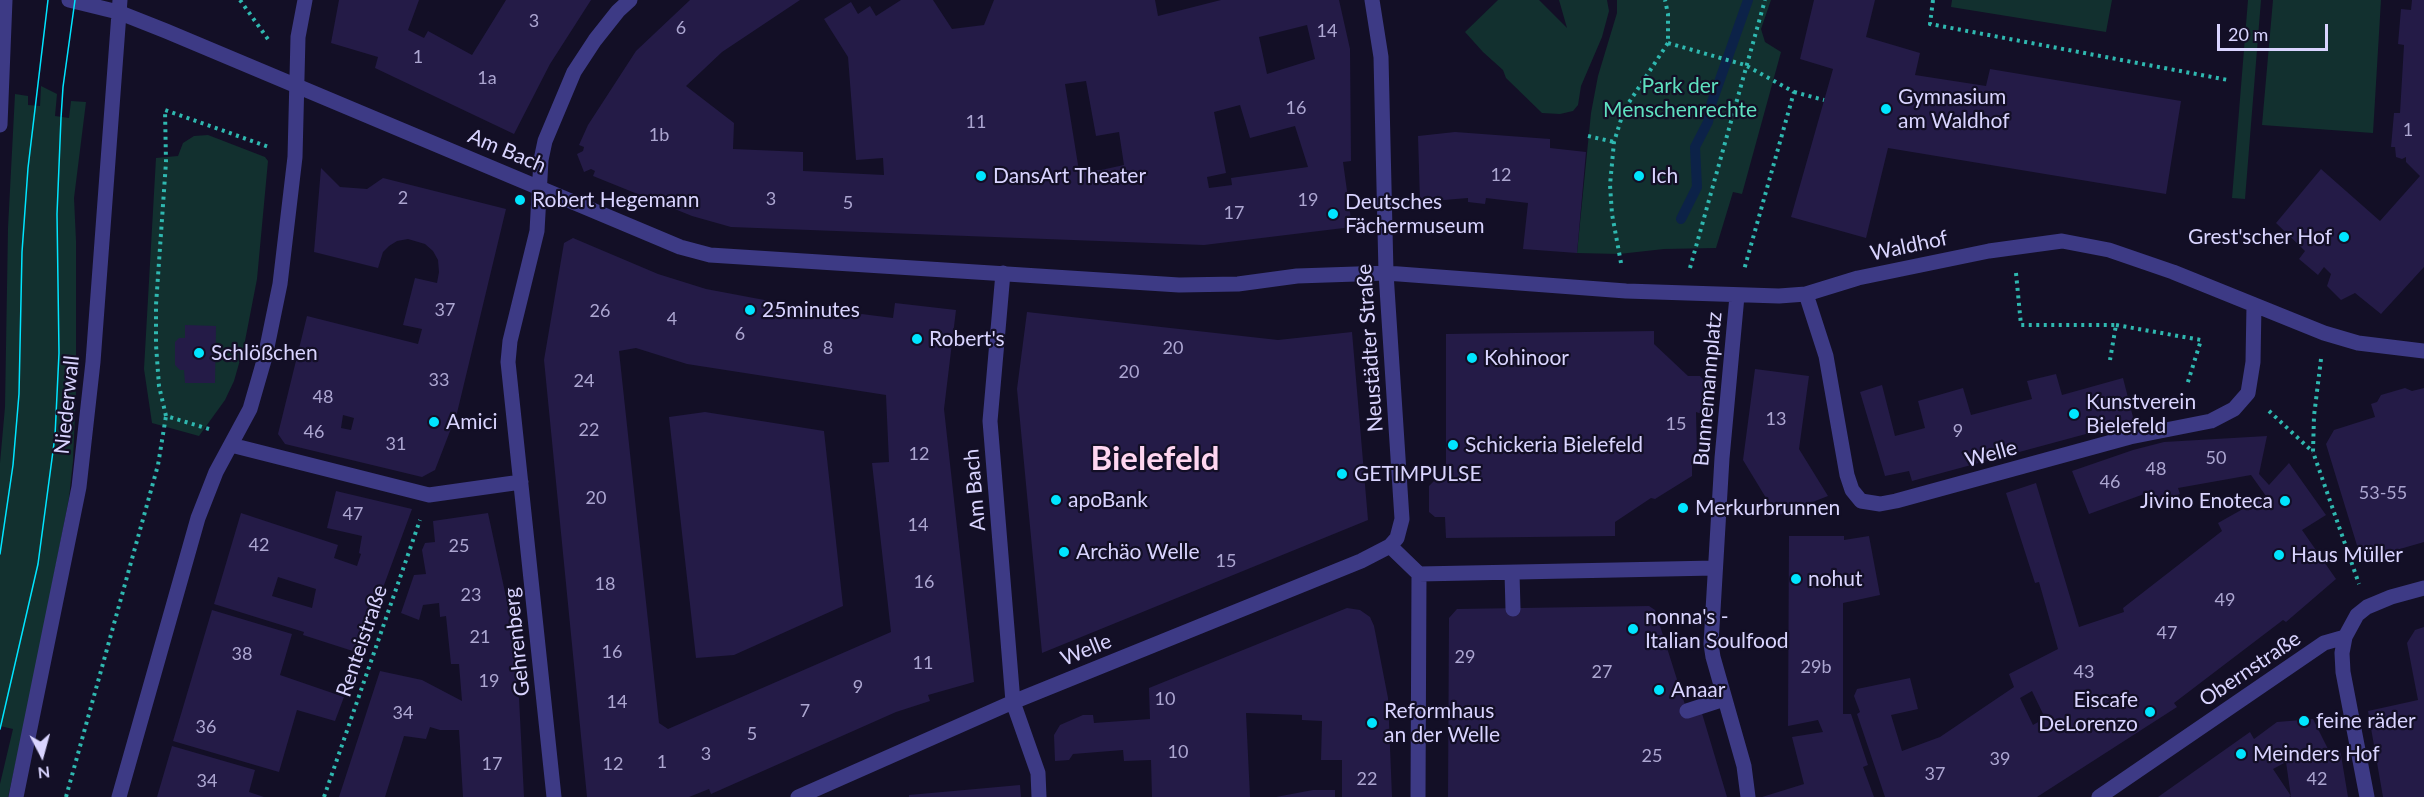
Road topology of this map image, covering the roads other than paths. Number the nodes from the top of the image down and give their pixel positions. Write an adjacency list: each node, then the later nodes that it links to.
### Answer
1 (5, 0): 8 (street)
2 (69, 0): 6 (street)
3 (305, 0): 7 (street)
4 (630, 0): 9 (street, Gehrenberg)
5 (1372, 0): 11 (street, Neustädter Straße)
6 (119, 6): 7 (street, Am Bach); 28 (street, Niederwall)
7 (297, 86): 9 (street, Am Bach); 16 (street)
8 (0, 125)
9 (540, 187): 10 (street, Am Bach); 17 (street, Gehrenberg)
10 (1003, 273): 11 (street, Am Bach); 26 (street, Am Bach)
11 (1386, 273): 13 (street, Waldhof); 18 (street, Neustädter Straße)
12 (1806, 294): 13 (street, Waldhof); 14 (street, Waldhof); 14 (street, Welle)
13 (1737, 296): 19 (street, Bunnemannplatz)
14 (2253, 305): 15 (street, Waldhof)
15 (2424, 351)
16 (231, 445): 17 (street); 29 (street)
17 (521, 482): 30 (street, Gehrenberg)
18 (1390, 546): 21 (street); 26 (street, Welle)
19 (1715, 568): 20 (street); 25 (street, Bunnemannplatz)
20 (1512, 573): 21 (street); 23 (street)
21 (1419, 574): 33 (street)
22 (2424, 588): 24 (street)
23 (1513, 609)
24 (2345, 637): 35 (street, Obernstraße); 36 (street)
25 (1725, 699): 27 (street); 34 (street, Bunnemannplatz)
26 (1013, 702): 31 (street, Welle); 32 (street, Am Bach)
27 (1687, 711)
28 (16, 797)
29 (119, 797)
30 (554, 797)
31 (798, 797)
32 (1039, 797)
33 (1418, 797)
34 (1748, 797)
35 (2099, 797)
36 (2367, 797)

